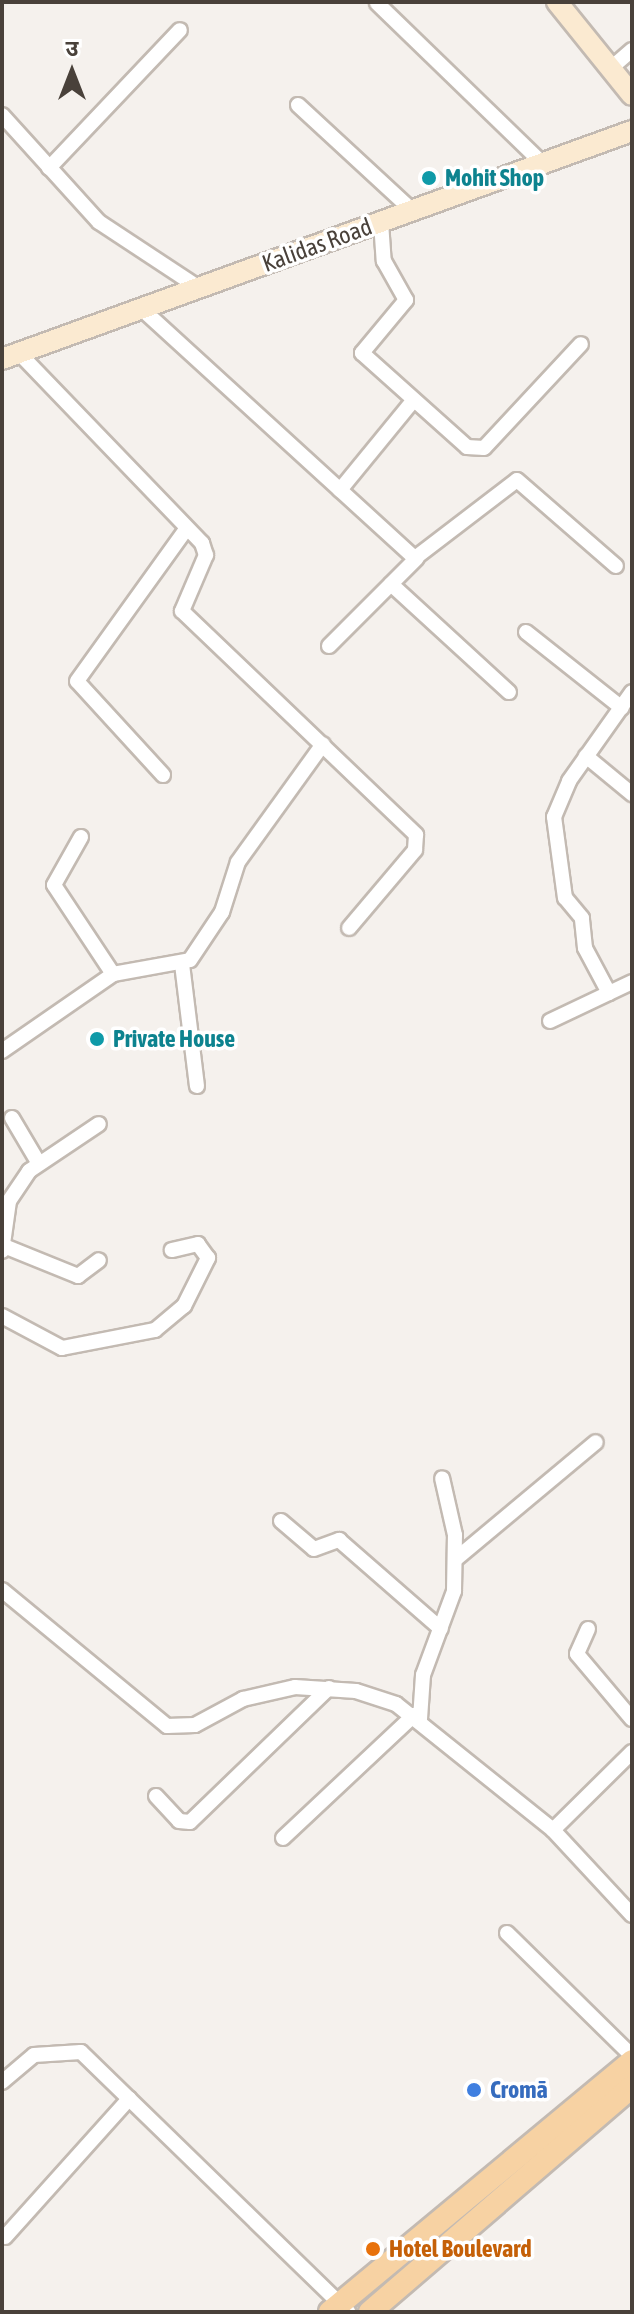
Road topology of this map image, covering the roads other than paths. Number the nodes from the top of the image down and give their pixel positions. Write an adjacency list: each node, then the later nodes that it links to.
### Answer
1 (557, 2): 5 (street)
2 (377, 3): 10 (street)
3 (180, 30): 11 (street)
4 (632, 50): 5 (street)
5 (610, 69): 6 (street)
6 (632, 95)
7 (298, 105): 12 (street)
8 (2, 115): 11 (street)
9 (632, 131): 10 (street, Kalidas Road)
10 (541, 162): 12 (street, Kalidas Road)
11 (49, 168): 14 (street)
12 (413, 211): 13 (street, Kalidas Road)
13 (381, 222): 14 (street, Kalidas Road); 18 (street)
14 (199, 288): 15 (street, Kalidas Road)
15 (143, 310): 17 (street, Kalidas Road); 19 (street)
16 (581, 344): 18 (street)
17 (10, 356): 20 (street)
18 (412, 402): 19 (street)
19 (340, 490): 21 (street)
20 (187, 528): 29 (street); 31 (street)
21 (417, 558): 22 (street); 23 (street)
22 (616, 566)
23 (391, 584): 25 (street); 26 (street)
24 (526, 632): 28 (street)
25 (329, 646)
26 (509, 692)
27 (632, 692): 28 (street)
28 (622, 708): 30 (street)
29 (323, 744): 34 (street); 35 (street)
30 (586, 756): 32 (street); 38 (street)
31 (163, 775)
32 (632, 794)
33 (81, 837): 36 (street)
34 (349, 928)
35 (182, 964): 36 (street); 41 (street)
36 (113, 974): 40 (street)
37 (632, 982): 38 (street)
38 (609, 993): 39 (street)
39 (550, 1021)
40 (2, 1051)
41 (197, 1086)
42 (12, 1118): 44 (street)
43 (99, 1124): 44 (street)
44 (38, 1162): 45 (street)
45 (3, 1248): 47 (street)
46 (172, 1250): 48 (street)
47 (99, 1260)
48 (2, 1316)
49 (596, 1442): 52 (street)
50 (442, 1478): 52 (street)
51 (281, 1521): 54 (street)
52 (456, 1559): 54 (street)
53 (2, 1590): 56 (street)
54 (441, 1629): 57 (street)
55 (588, 1629): 58 (street)
56 (329, 1688): 57 (street); 60 (street)
57 (417, 1717): 61 (street); 62 (street)
58 (632, 1719)
59 (632, 1752): 61 (street)
60 (156, 1796)
61 (553, 1830): 63 (street)
62 (283, 1838)
63 (632, 1915)
64 (507, 1933): 65 (street)
65 (632, 2059): 70 (main road)
66 (2, 2082): 68 (street)
67 (632, 2087): 71 (main road)
68 (129, 2099): 69 (street); 70 (street)
69 (5, 2237)
70 (339, 2309)
71 (370, 2312)

